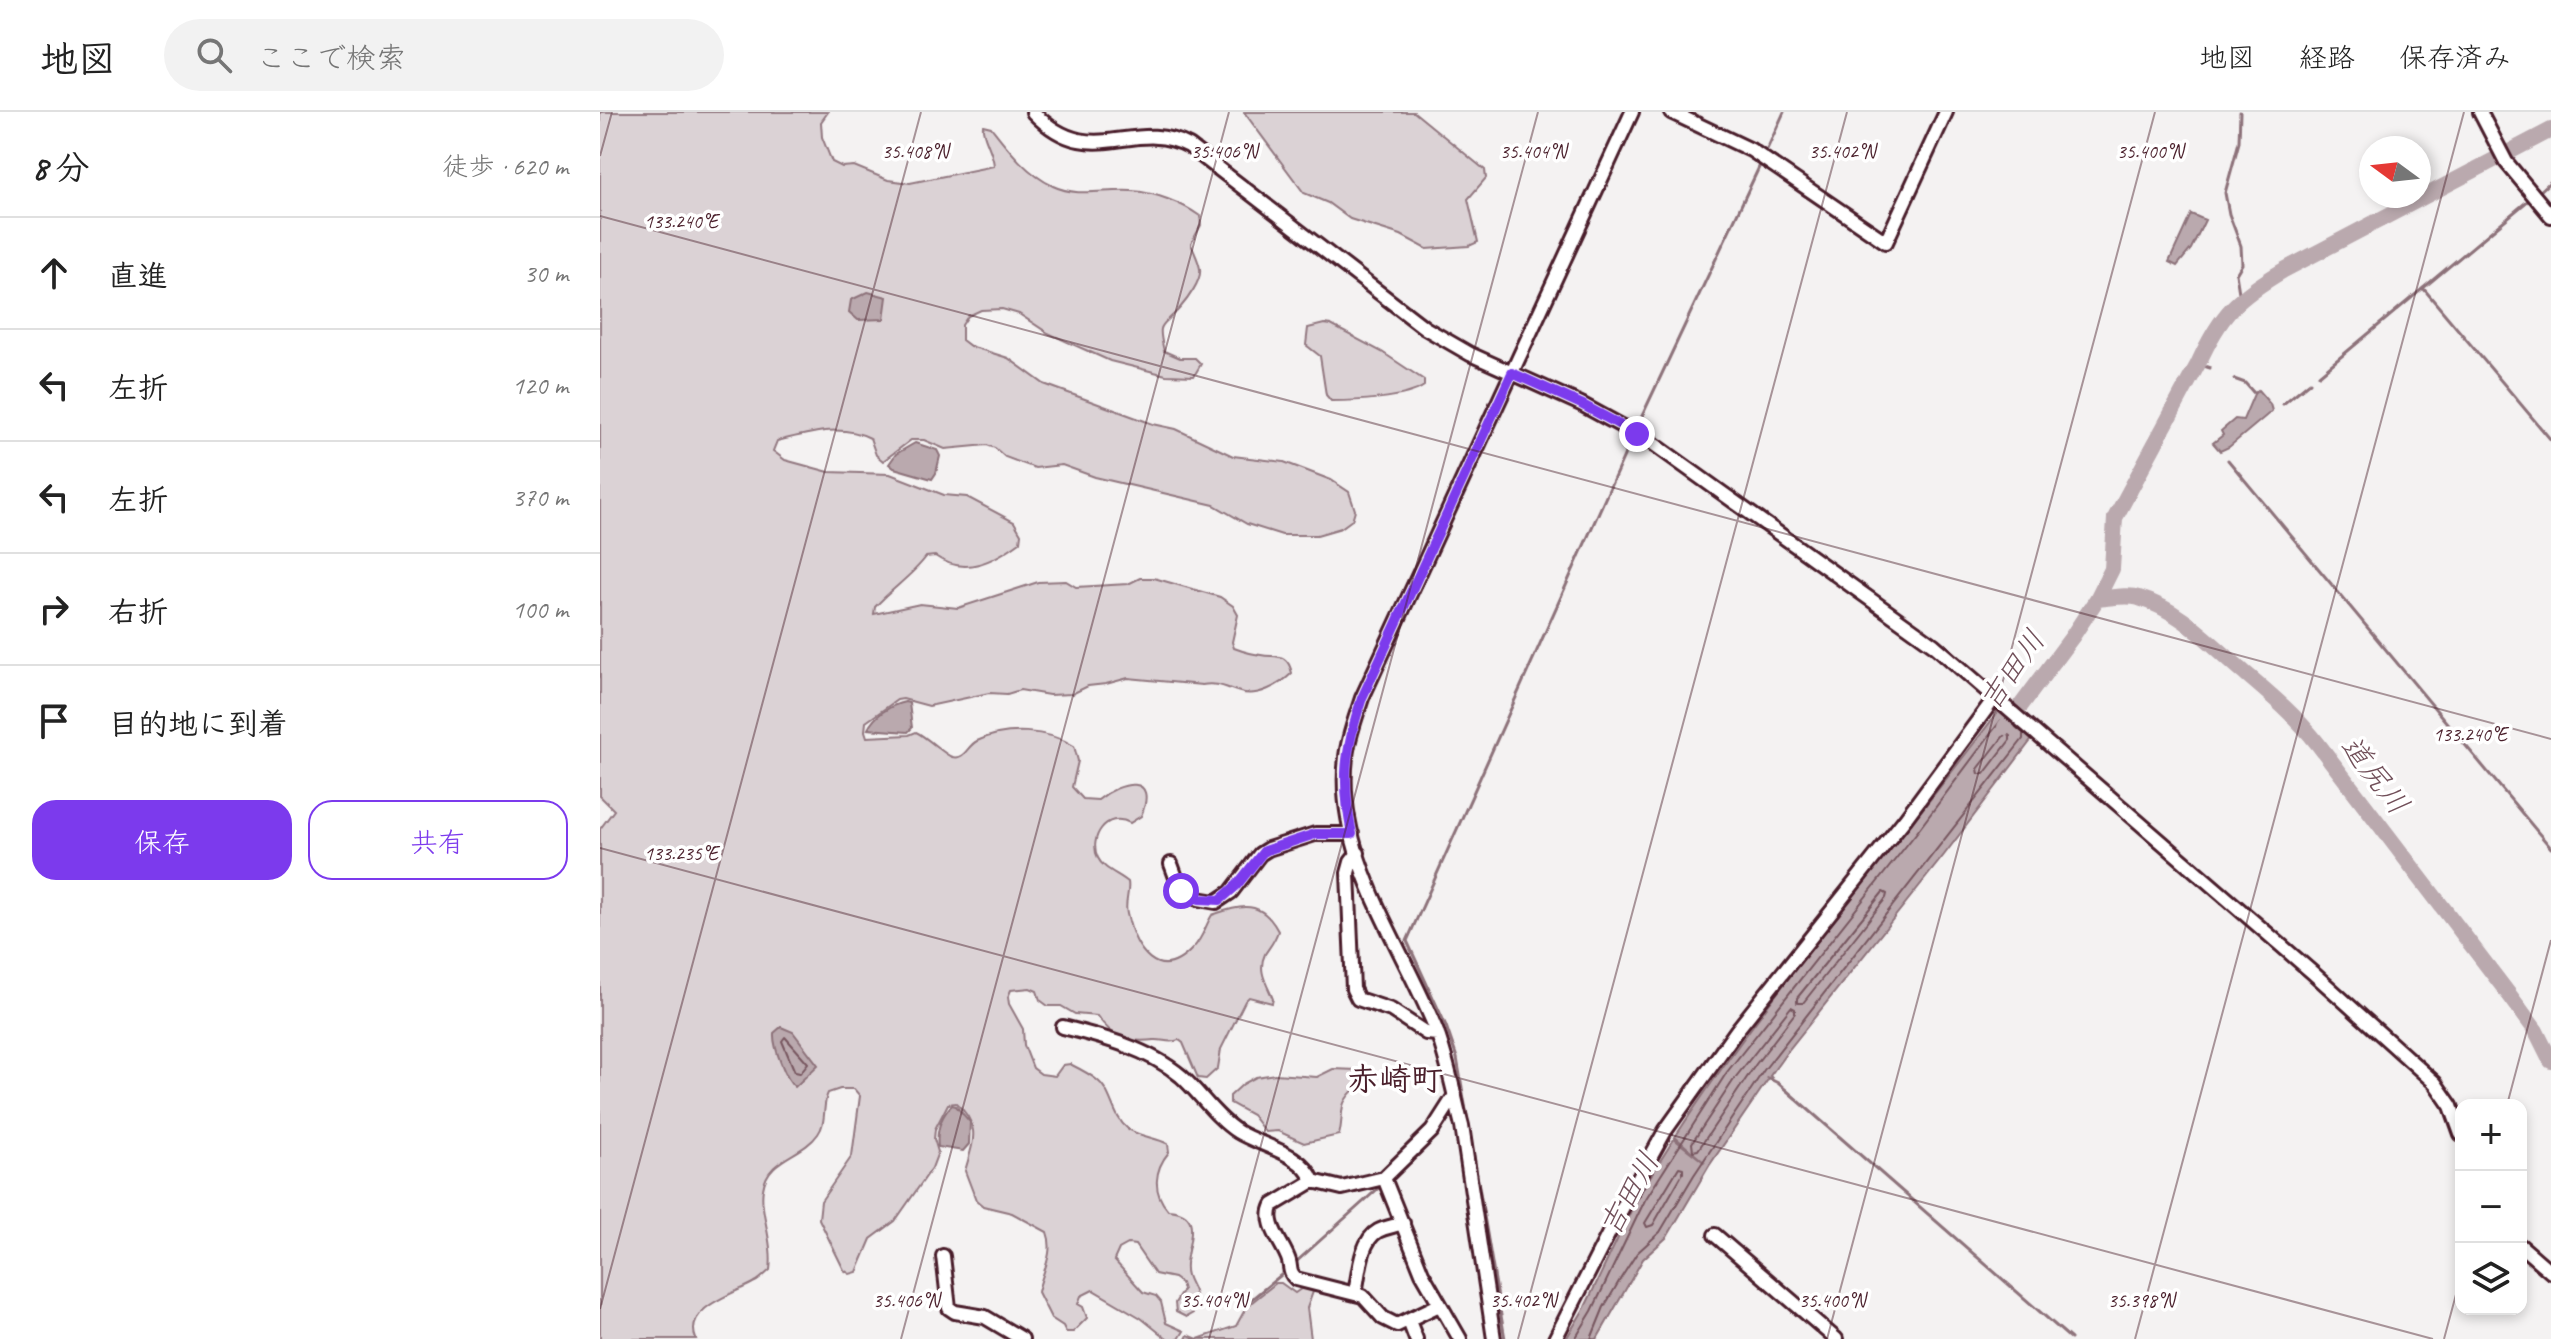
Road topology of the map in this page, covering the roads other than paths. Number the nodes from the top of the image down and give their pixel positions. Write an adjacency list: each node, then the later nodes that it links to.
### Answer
1 (1033, 112): 7 (street)
2 (1632, 112): 7 (street)
3 (1671, 112): 4 (street)
4 (1946, 112)
5 (2480, 112): 6 (street)
6 (2551, 216)
7 (1512, 373): 8 (street); 9 (street)
8 (1997, 697): 15 (street); 30 (street)
9 (1352, 834): 10 (street); 11 (street)
10 (1358, 853): 13 (street); 13 (street)
11 (1171, 864)
12 (1063, 1027): 16 (street)
13 (1438, 1034): 14 (street)
14 (1455, 1095): 17 (street); 29 (street)
15 (2455, 1117)
16 (1313, 1181): 17 (street); 23 (street)
17 (1386, 1182): 18 (street)
18 (1403, 1223): 23 (street); 24 (street)
19 (1715, 1235): 31 (street)
20 (2527, 1251): 22 (street)
21 (943, 1256): 26 (street)
22 (2551, 1272)
23 (1355, 1293): 25 (street)
24 (1439, 1305): 25 (street); 28 (street)
25 (1409, 1321): 27 (street)
26 (1022, 1339)
27 (1416, 1339)
28 (1460, 1339)
29 (1494, 1339)
30 (1555, 1339)
31 (1836, 1339)

